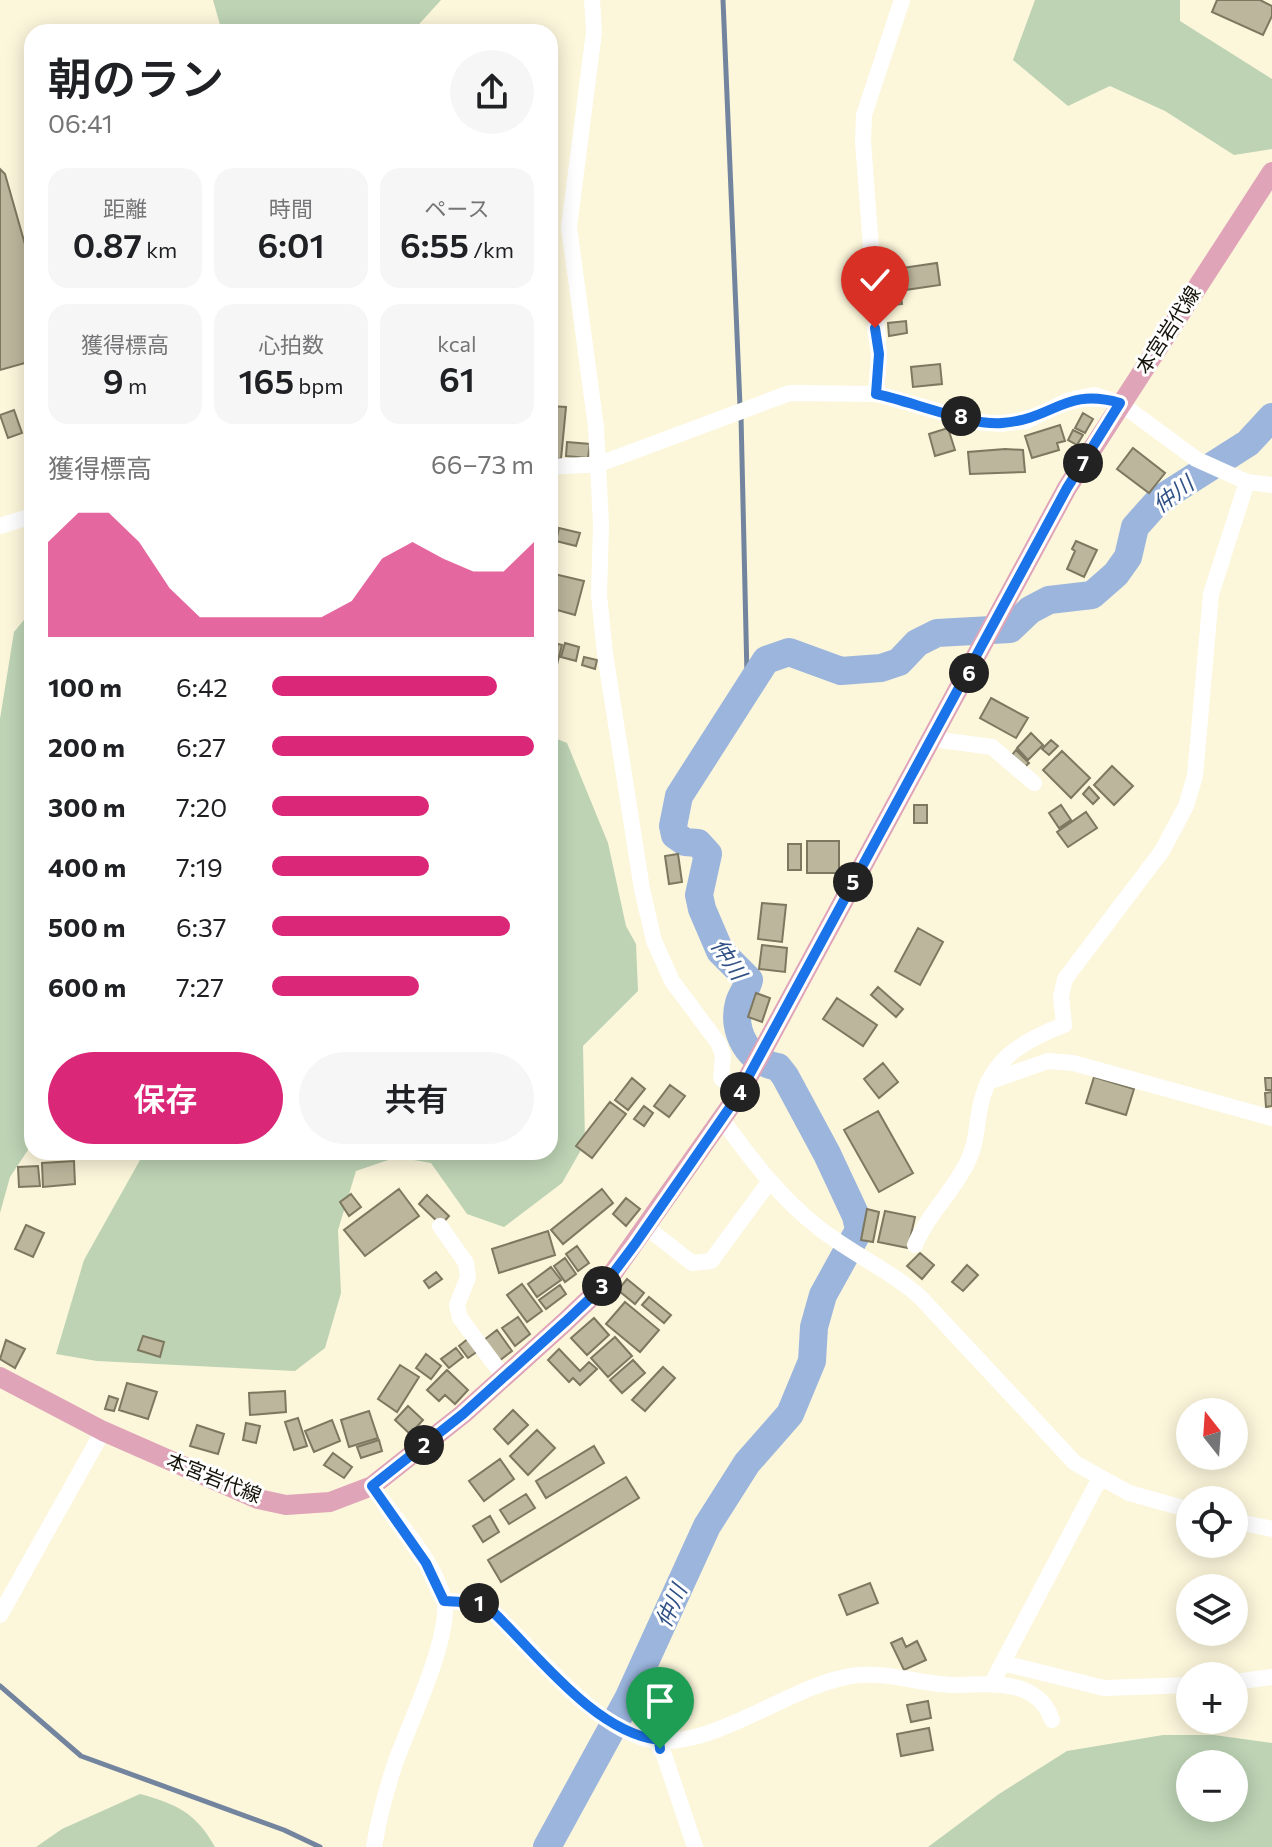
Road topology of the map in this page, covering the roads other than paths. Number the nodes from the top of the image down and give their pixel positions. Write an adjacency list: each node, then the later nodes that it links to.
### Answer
1 (592, 0): 6 (street)
2 (902, 0): 4 (street)
3 (1272, 172): 5 (main road, 本宮岩代線)
4 (876, 394): 5 (street); 6 (street)
5 (1120, 403): 8 (street); 12 (main road, 本宮岩代線)
6 (599, 464): 7 (street); 15 (street)
7 (558, 467)
8 (1247, 482): 9 (street); 14 (street)
9 (1272, 485)
10 (24, 518): 11 (street)
11 (0, 526)
12 (933, 739): 13 (street); 15 (main road, 本宮岩代線)
13 (1034, 783)
14 (988, 1082): 17 (street); 21 (street)
15 (739, 1094): 16 (main road, 本宮岩代線)
16 (721, 1118): 18 (street); 20 (main road, 本宮岩代線)
17 (1272, 1118)
18 (770, 1181): 20 (street); 25 (street)
19 (440, 1226): 23 (street)
20 (646, 1227): 23 (main road, 本宮岩代線)
21 (915, 1245)
22 (0, 1377): 24 (main road, 本宮岩代線)
23 (504, 1377): 26 (main road, 本宮岩代線)
24 (103, 1431): 26 (main road, 本宮岩代線); 31 (street)
25 (1100, 1478): 27 (street); 32 (street)
26 (372, 1486): 30 (street)
27 (1176, 1507)
28 (1248, 1524): 29 (street)
29 (1272, 1529)
30 (444, 1601): 38 (street); 39 (street)
31 (0, 1615)
32 (1003, 1663): 35 (street); 36 (street)
33 (1272, 1677): 34 (street)
34 (1248, 1680)
35 (992, 1683): 37 (street); 38 (street)
36 (1176, 1685)
37 (1052, 1720)
38 (659, 1740): 40 (street)
39 (374, 1847)
40 (695, 1847)

